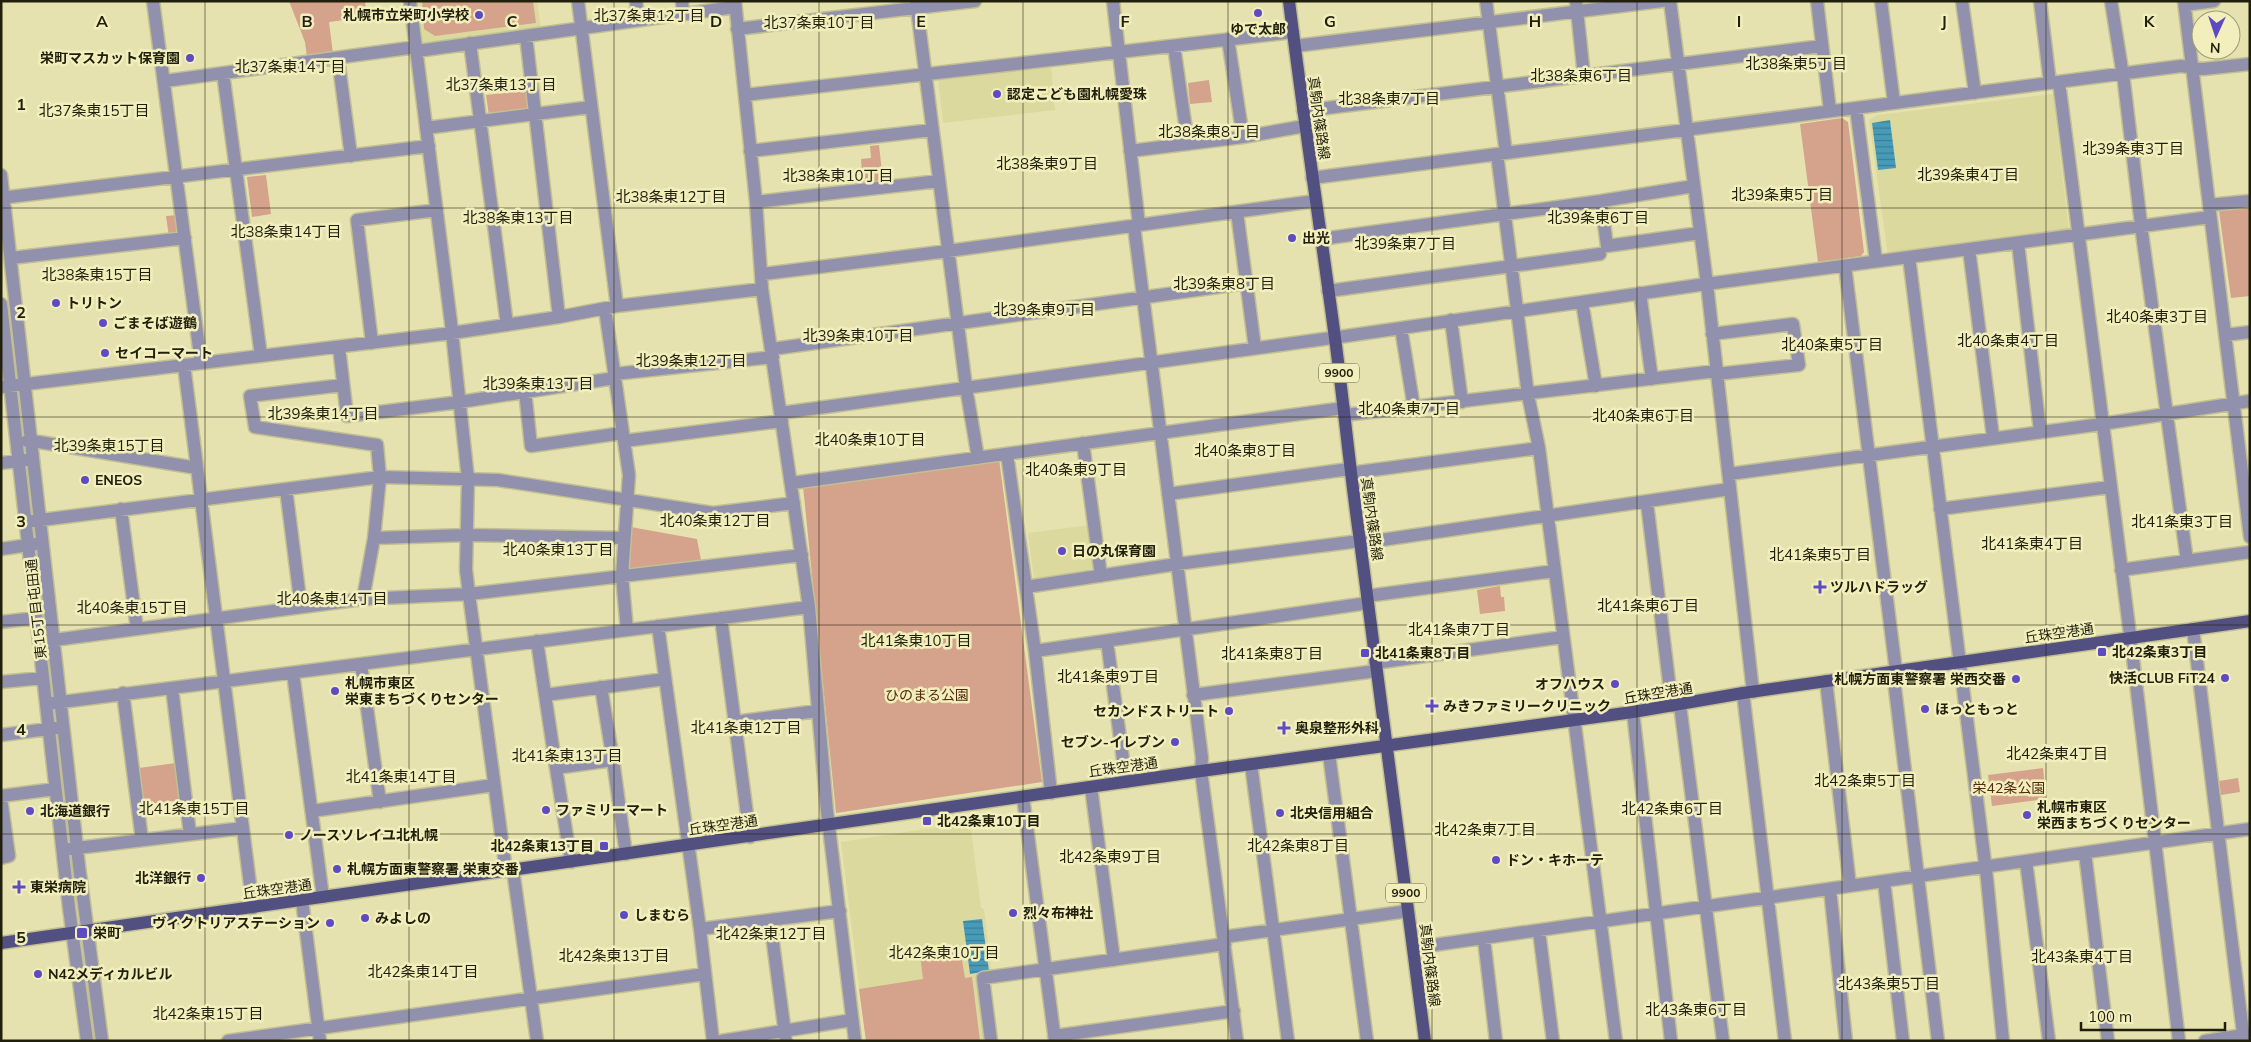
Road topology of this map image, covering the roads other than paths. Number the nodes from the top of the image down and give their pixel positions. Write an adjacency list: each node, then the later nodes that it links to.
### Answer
1 (153, 1): 43 (street)
2 (410, 1): 33 (street)
3 (578, 1): 24 (street)
4 (636, 1): 22 (street)
5 (975, 1): 19 (street)
6 (1113, 1): 34 (street)
7 (1289, 1): 26 (main road, 真駒内篠路線 / 9900)
8 (1486, 1): 23 (street)
9 (1662, 1): 20 (street)
10 (1670, 1): 37 (street)
11 (1817, 1): 32 (street)
12 (1881, 1): 48 (street)
13 (1962, 1): 46 (street)
14 (2040, 1): 44 (street)
15 (2111, 1): 41 (street)
16 (2214, 1): 17 (street)
17 (2185, 3): 38 (street)
18 (735, 4): 21 (street); 25 (street)
19 (916, 5): 25 (street); 40 (street)
20 (1577, 6): 23 (street); 42 (street)
21 (682, 8): 22 (street)
22 (638, 20): 24 (street)
23 (1488, 22): 31 (street); 45 (street)
24 (581, 28): 27 (street); 49 (street)
25 (737, 29): 47 (street)
26 (1293, 32): 28 (street); 31 (main road, 真駒内篠路線 / 9900)
27 (526, 36): 29 (street); 53 (street)
28 (1228, 39): 30 (street); 59 (street)
29 (470, 43): 33 (street); 54 (street)
30 (1174, 46): 34 (street); 60 (street)
31 (1295, 46): 51 (main road, 真駒内篠路線 / 9900)
32 (1822, 46): 37 (street); 52 (street)
33 (416, 49): 35 (street); 56 (street)
34 (1119, 52): 40 (street); 63 (street)
35 (338, 58): 39 (street); 65 (street)
36 (2250, 64): 38 (street)
37 (1678, 65): 42 (street); 58 (street)
38 (2193, 68): 41 (street); 78 (street)
39 (223, 73): 43 (street); 66 (street)
40 (925, 74): 47 (street); 57 (street)
41 (2122, 74): 44 (street); 82 (street)
42 (1584, 76): 45 (street)
43 (164, 81): 68 (street)
44 (2054, 82): 46 (street); 84 (street)
45 (1498, 86): 51 (street); 64 (street)
46 (1975, 93): 48 (street)
47 (745, 95): 62 (street)
48 (1894, 103): 50 (street)
49 (591, 107): 53 (street); 104 (street)
50 (1856, 108): 52 (street); 93 (street)
51 (1303, 111): 55 (main road, 真駒内篠路線 / 9900)
52 (1830, 111): 58 (street)
53 (535, 114): 54 (street); 108 (street)
54 (481, 122): 56 (street); 111 (street)
55 (1305, 126): 59 (street); 69 (main road, 真駒内篠路線 / 9900)
56 (426, 128): 61 (street)
57 (932, 130): 62 (street); 70 (street)
58 (1686, 130): 64 (street); 71 (street)
59 (1243, 137): 60 (street)
60 (1188, 144): 63 (street)
61 (429, 146): 65 (street); 77 (street)
62 (750, 151): 76 (street)
63 (1130, 151): 81 (street)
64 (1502, 154): 69 (street); 80 (street)
65 (350, 156): 66 (street)
66 (236, 169): 68 (street); 122 (street)
67 (1, 174): 72 (street, 東15丁目屯田通)
68 (176, 176): 72 (street); 85 (street)
69 (1312, 178): 73 (main road, 真駒内篠路線 / 9900)
70 (939, 182): 76 (street); 89 (street)
71 (1694, 186): 74 (street); 83 (street)
72 (3, 198): 92 (street, 東15丁目屯田通)
73 (1315, 201): 79 (street); 86 (main road, 真駒内篠路線 / 9900)
74 (1601, 201): 80 (street); 83 (street)
75 (2250, 201): 78 (street)
76 (756, 202): 96 (street)
77 (437, 210): 114 (street); 118 (street)
78 (2210, 211): 82 (street); 116 (street)
79 (1237, 212): 81 (street); 97 (street)
80 (1505, 213): 86 (street); 94 (street)
81 (1136, 226): 89 (street); 102 (street)
82 (2142, 227): 84 (street); 142 (street)
83 (1700, 233): 98 (street)
84 (2078, 235): 87 (street); 144 (street)
85 (185, 238): 92 (street); 124 (street)
86 (1321, 239): 100 (main road, 真駒内篠路線 / 9900)
87 (2018, 243): 88 (street); 145 (street)
88 (1969, 249): 91 (street); 148 (street)
89 (948, 251): 96 (street); 110 (street)
90 (1600, 254): 94 (street)
91 (1909, 257): 93 (street); 152 (street)
92 (11, 258): 107 (street, 東15丁目屯田通)
93 (1876, 262): 95 (street)
94 (1512, 265): 100 (street); 105 (street)
95 (1845, 266): 98 (street); 155 (street)
96 (763, 274): 99 (street)
97 (1246, 283): 102 (street); 120 (street)
98 (1707, 284): 101 (street); 115 (street)
99 (762, 289): 104 (street); 121 (street)
100 (1328, 291): 117 (main road, 真駒内篠路線 / 9900)
101 (1640, 293): 103 (street); 128 (street)
102 (1143, 297): 110 (street); 123 (street)
103 (1582, 302): 105 (street); 131 (street)
104 (611, 308): 108 (street); 127 (street)
105 (1517, 310): 109 (street); 135 (street)
106 (2, 311): 107 (street); 132 (street, 東15丁目屯田通)
107 (18, 315): 129 (street, 東15丁目屯田通)
108 (559, 318): 111 (street)
109 (1451, 320): 112 (street); 138 (street)
110 (958, 322): 121 (street); 133 (street)
111 (507, 325): 114 (street)
112 (1402, 328): 117 (street); 140 (street)
113 (2250, 332): 116 (street)
114 (452, 333): 118 (street); 137 (street)
115 (1712, 334): 126 (street); 126 (street)
116 (2225, 335): 139 (street)
117 (1335, 337): 120 (street); 141 (main road, 真駒内篠路線 / 9900)
118 (372, 343): 119 (street)
119 (339, 347): 122 (street); 130 (street)
120 (1255, 348): 123 (street)
121 (773, 353): 127 (street); 143 (street)
122 (261, 356): 124 (street)
123 (1151, 362): 133 (street); 146 (street)
124 (201, 363): 125 (street)
125 (184, 365): 129 (street); 160 (street)
126 (1717, 372): 128 (street); 162 (street)
127 (614, 376): 134 (street); 147 (street)
128 (1652, 379): 131 (street)
129 (26, 384): 132 (street); 149 (street, 東15丁目屯田通)
130 (343, 385): 137 (street); 163 (street)
131 (1596, 386): 135 (street)
132 (6, 387): 150 (street, 東15丁目屯田通)
133 (966, 387): 143 (street); 156 (street)
134 (525, 391): 137 (street); 147 (street)
135 (1528, 395): 138 (street); 153 (street)
136 (2250, 401): 139 (street)
137 (460, 402): 164 (street)
138 (1462, 402): 140 (street)
139 (2233, 402): 142 (street); 180 (street)
140 (1414, 408): 141 (street)
141 (1344, 412): 146 (street); 161 (main road, 真駒内篠路線 / 9900)
142 (2166, 414): 144 (street); 189 (street)
143 (782, 417): 147 (street); 165 (street)
144 (2102, 424): 145 (street); 166 (street)
145 (2040, 431): 148 (street)
146 (1160, 433): 151 (street); 169 (street)
147 (623, 437): 170 (street)
148 (1993, 437): 152 (street)
149 (33, 441): 150 (street); 157 (street, 東15丁目屯田通); 160 (street)
150 (17, 442): 158 (street, 東15丁目屯田通)
151 (1083, 443): 154 (street); 194 (street)
152 (1933, 446): 155 (street); 175 (street)
153 (1539, 448): 161 (street); 176 (street)
154 (1007, 454): 156 (street); 195 (street)
155 (1868, 455): 162 (street); 221 (street)
156 (978, 458): 165 (street)
157 (35, 459): 158 (street); 177 (street, 東15丁目屯田通)
158 (19, 461): 159 (street); 178 (street, 東15丁目屯田通)
159 (1, 463)
160 (197, 468): 171 (street)
161 (1350, 471): 169 (street); 183 (main road, 真駒内篠路線 / 9900)
162 (1729, 474): 168 (street)
163 (380, 477): 164 (street); 167 (street); 181 (street)
164 (468, 479): 170 (street); 179 (street)
165 (792, 483): 173 (street)
166 (2110, 487): 175 (street); 191 (street)
167 (286, 489): 171 (street); 199 (street)
168 (1730, 489): 172 (street); 230 (street)
169 (1168, 494): 190 (street)
170 (628, 499): 173 (street); 182 (street)
171 (201, 500): 174 (street); 203 (street)
172 (1647, 502): 176 (street); 236 (street)
173 (794, 503): 188 (street)
174 (122, 509): 177 (street); 207 (street)
175 (1940, 509): 218 (street)
176 (1547, 516): 183 (street); 192 (street)
177 (41, 520): 178 (street); 184 (street, 東15丁目屯田通)
178 (25, 522): 185 (street, 東15丁目屯田通)
179 (468, 535): 181 (street); 182 (street); 196 (street)
180 (2250, 537)
181 (374, 538): 197 (street)
182 (624, 538): 193 (street)
183 (1360, 542): 190 (street); 198 (main road, 真駒内篠路線 / 9900)
184 (44, 543): 185 (street); 213 (street, 東15丁目屯田通)
185 (28, 545): 186 (street); 201 (street, 東15丁目屯田通)
186 (1, 549)
187 (2250, 552): 189 (street)
188 (802, 555): 193 (street); 200 (street)
189 (2187, 560): 191 (street)
190 (1177, 564): 194 (street); 208 (street)
191 (2121, 570): 212 (street)
192 (1554, 571): 198 (street); 211 (street)
193 (622, 576): 196 (street); 210 (street)
194 (1100, 576): 195 (street)
195 (1026, 587): 217 (street)
196 (469, 594): 197 (street); 216 (street)
197 (363, 599): 199 (street)
198 (1368, 600): 208 (street); 220 (main road, 真駒内篠路線 / 9900)
199 (301, 607): 203 (street)
200 (809, 607): 202 (street); 237 (street)
201 (36, 618): 205 (street); 223 (street, 東15丁目屯田通)
202 (721, 618): 206 (street); 240 (street)
203 (216, 619): 207 (street); 225 (street)
204 (2250, 621): 209 (main road, 丘珠空港通)
205 (1, 622)
206 (658, 626): 210 (street); 224 (street)
207 (137, 629): 213 (street)
208 (1185, 629): 215 (street); 233 (street)
209 (2193, 629): 212 (main road, 丘珠空港通); 263 (street)
210 (627, 630): 214 (street)
211 (1563, 637): 220 (street); 239 (street)
212 (2129, 638): 218 (main road, 丘珠空港通); 266 (street)
213 (54, 640): 234 (street, 東15丁目屯田通)
214 (537, 641): 216 (street); 232 (street)
215 (1107, 641): 217 (street); 250 (street)
216 (476, 649): 219 (street); 251 (street)
217 (1035, 652): 254 (street)
218 (1960, 662): 221 (main road, 丘珠空港通); 275 (street)
219 (361, 664): 222 (street); 257 (street)
220 (1376, 667): 233 (street); 244 (main road, 真駒内篠路線 / 9900)
221 (1894, 672): 226 (main road, 丘珠空港通); 277 (street)
222 (294, 673): 225 (street); 258 (street)
223 (43, 678): 227 (street); 235 (street, 東15丁目屯田通)
224 (665, 679): 228 (street); 267 (street)
225 (223, 681): 229 (street); 260 (street)
226 (1826, 681): 230 (main road, 丘珠空港通); 279 (street)
227 (1, 682)
228 (601, 687): 232 (street); 246 (street)
229 (172, 688): 231 (street); 262 (street)
230 (1748, 692): 236 (main road, 丘珠空港通); 282 (street)
231 (123, 693): 234 (street); 265 (street)
232 (545, 695): 248 (street)
233 (1193, 695): 249 (street)
234 (61, 702): 235 (street); 241 (street, 東15丁目屯田通)
235 (46, 704): 242 (street, 東15丁目屯田通)
236 (1676, 706): 238 (main road, 丘珠空港通); 284 (street)
237 (817, 711): 240 (street); 259 (street)
238 (1633, 712): 239 (main road, 丘珠空港通); 288 (street)
239 (1574, 720): 244 (main road, 丘珠空港通); 291 (street)
240 (735, 722): 264 (street)
241 (64, 727): 242 (street); 268 (street, 東15丁目屯田通)
242 (49, 729): 243 (street); 253 (street, 東15丁目屯田通)
243 (1, 735)
244 (1385, 746): 245 (main road, 丘珠空港通); 287 (main road, 真駒内篠路線 / 9900)
245 (1329, 754): 247 (main road, 丘珠空港通); 289 (street)
246 (613, 760): 248 (street); 271 (street)
247 (1251, 764): 249 (main road, 丘珠空港通); 294 (street)
248 (556, 768): 274 (street)
249 (1201, 770): 250 (main road, 丘珠空港通); 298 (street)
250 (1126, 782): 252 (main road, 丘珠空港通)
251 (494, 785): 257 (street); 276 (street)
252 (1091, 787): 254 (main road, 丘珠空港通); 301 (street)
253 (56, 789): 255 (street); 269 (street, 東15丁目屯田通)
254 (1050, 793): 256 (main road, 丘珠空港通)
255 (1, 797): 272 (street)
256 (1023, 797): 259 (main road, 丘珠空港通); 302 (street)
257 (380, 802): 258 (street)
258 (312, 811): 281 (street)
259 (828, 826): 264 (main road, 丘珠空港通); 286 (street)
260 (242, 828): 262 (street); 285 (street)
261 (2250, 829): 263 (street)
262 (190, 834): 265 (street)
263 (2218, 834): 266 (street); 309 (street)
264 (750, 837): 267 (main road, 丘珠空港通)
265 (142, 840): 268 (street)
266 (2154, 843): 270 (street); 335 (street)
267 (688, 846): 271 (main road, 丘珠空港通); 292 (street)
268 (77, 848): 269 (street); 293 (street, 東15丁目屯田通)
269 (62, 849): 296 (street, 東15丁目屯田通)
270 (2086, 852): 273 (street); 334 (street)
271 (626, 854): 274 (main road, 丘珠空港通)
272 (1, 858)
273 (2026, 861): 275 (street); 333 (street)
274 (571, 862): 276 (main road, 丘珠空港通)
275 (1984, 867): 277 (street); 332 (street)
276 (510, 871): 281 (main road, 丘珠空港通); 304 (street)
277 (1917, 877): 278 (street); 331 (street)
278 (1884, 881): 279 (street); 330 (street)
279 (1850, 886): 280 (street)
280 (1830, 889): 282 (street); 329 (street)
281 (323, 897): 283 (main road, 丘珠空港通)
282 (1768, 898): 284 (street); 328 (street)
283 (302, 900): 285 (main road, 丘珠空港通); 307 (street)
284 (1706, 907): 288 (street); 327 (street)
285 (253, 908): 293 (main road, 丘珠空港通)
286 (840, 911): 290 (street); 306 (street)
287 (1408, 911): 289 (street); 300 (main road, 真駒内篠路線 / 9900)
288 (1656, 914): 291 (street); 326 (street)
289 (1352, 918): 294 (street); 321 (street)
290 (770, 920): 292 (street); 308 (street)
291 (1600, 922): 295 (street); 325 (street)
292 (700, 929): 303 (street)
293 (87, 930): 296 (main road, 丘珠空港通); 312 (street, 東15丁目屯田通)
294 (1273, 930): 298 (street); 320 (street)
295 (1539, 930): 297 (street); 324 (street)
296 (72, 932): 299 (main road, 丘珠空港通); 311 (street, 東15丁目屯田通)
297 (1484, 939): 300 (street); 323 (street)
298 (1225, 940): 301 (street); 305 (street)
299 (1, 943)
300 (1413, 948): 322 (main road, 真駒内篠路線 / 9900)
301 (1114, 960): 302 (street)
302 (1046, 970): 310 (street); 318 (street)
303 (705, 974): 304 (street); 315 (street)
304 (531, 997): 307 (street); 314 (street)
305 (1234, 1011): 310 (street); 319 (street)
306 (852, 1020): 308 (street); 317 (street)
307 (319, 1035): 313 (street)
308 (785, 1036): 316 (street)
309 (2246, 1037): 336 (street)
310 (1054, 1038)
311 (86, 1041)
312 (102, 1041)
313 (228, 1041)
314 (537, 1041)
315 (713, 1041)
316 (721, 1041)
317 (855, 1041)
318 (991, 1041)
319 (1237, 1041)
320 (1288, 1041)
321 (1367, 1041)
322 (1425, 1041)
323 (1496, 1041)
324 (1553, 1041)
325 (1616, 1041)
326 (1671, 1041)
327 (1723, 1041)
328 (1785, 1041)
329 (1846, 1041)
330 (1903, 1041)
331 (1938, 1041)
332 (2003, 1041)
333 (2049, 1041)
334 (2108, 1041)
335 (2178, 1041)
336 (2204, 1041)

